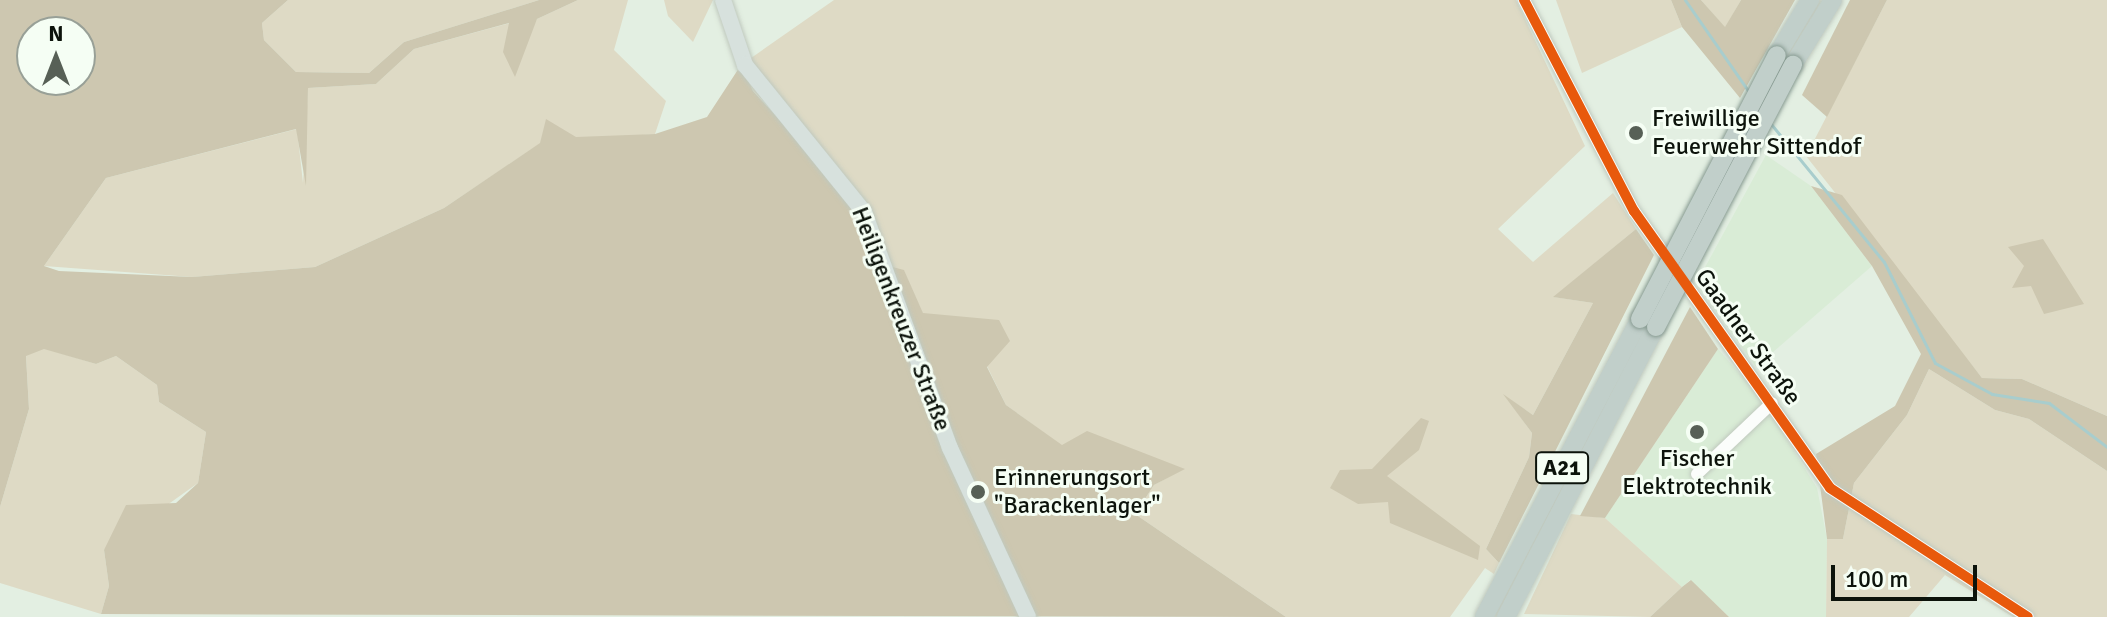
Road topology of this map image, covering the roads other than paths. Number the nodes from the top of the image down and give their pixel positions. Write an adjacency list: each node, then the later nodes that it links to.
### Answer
1 (723, 0): 9 (main road, Heiligenkreuzer Straße)
2 (1524, 0): 7 (street, Gaadner Straße)
3 (1810, 0): 5 (highway, A21)
4 (1833, 0): 5 (highway, A21)
5 (1785, 60): 6 (highway, A21, bridge)
6 (1648, 323): 10 (highway, A21); 11 (highway, A21)
7 (1772, 403): 8 (street); 12 (street, Gaadner Straße)
8 (1697, 474)
9 (1028, 617)
10 (1484, 617)
11 (1506, 617)
12 (2028, 617)

